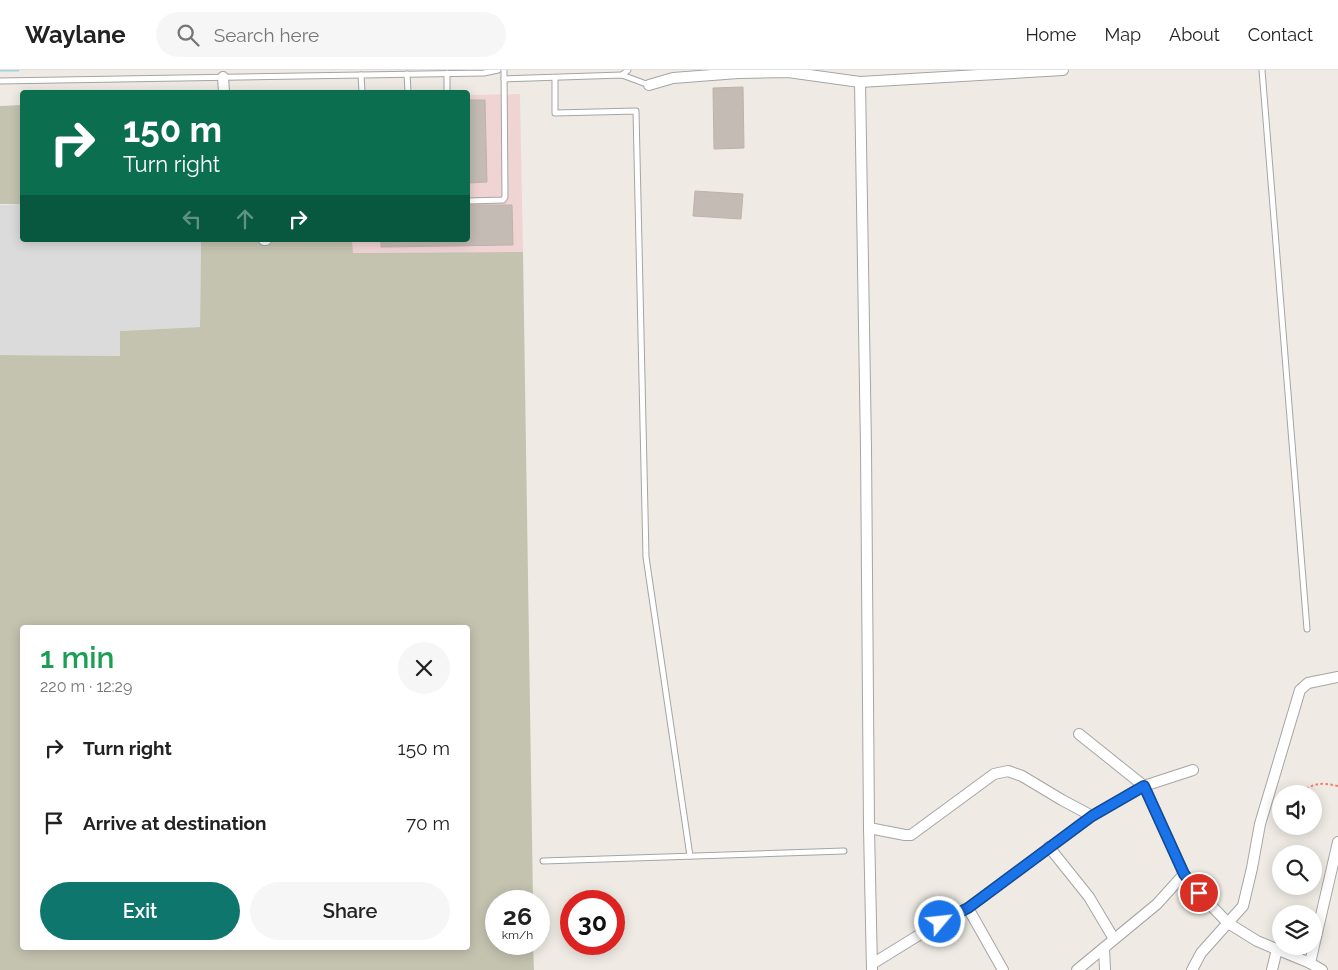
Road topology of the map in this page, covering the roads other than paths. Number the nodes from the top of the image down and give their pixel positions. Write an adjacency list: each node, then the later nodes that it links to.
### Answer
1 (498, 70): 8 (lane)
2 (504, 70): 17 (lane)
3 (563, 70): 14 (lane)
4 (628, 70): 12 (lane)
5 (1063, 70): 18 (street)
6 (1262, 70): 25 (lane)
7 (787, 71): 10 (street); 18 (street)
8 (447, 73): 9 (lane); 23 (lane)
9 (407, 74): 11 (lane); 22 (lane)
10 (672, 74): 19 (street)
11 (361, 75): 13 (lane); 21 (lane)
12 (622, 75): 14 (lane); 19 (lane)
13 (223, 77): 16 (lane); 20 (street)
14 (562, 77): 15 (lane)
15 (555, 78): 17 (lane); 35 (lane)
16 (0, 80)
17 (504, 80): 24 (lane)
18 (860, 82): 31 (street)
19 (649, 85)
20 (224, 90)
21 (362, 90)
22 (408, 90)
23 (447, 90)
24 (470, 201)
25 (1307, 629)
26 (1338, 677): 39 (street)
27 (1079, 734): 29 (street)
28 (1193, 770): 29 (street)
29 (1144, 786): 30 (street); 37 (street)
30 (1092, 816): 31 (street); 33 (street)
31 (869, 828): 46 (street)
32 (1338, 842): 45 (street)
33 (1049, 847): 38 (street); 40 (street)
34 (844, 851): 35 (lane)
35 (690, 856): 36 (lane)
36 (543, 861)
37 (1184, 874): 39 (street); 40 (street)
38 (968, 908): 46 (street); 48 (street)
39 (1228, 923): 42 (street); 50 (street)
40 (1114, 939): 41 (street)
41 (1104, 948): 47 (street); 49 (street)
42 (1272, 948)
43 (1276, 955): 51 (street)
44 (1290, 955): 45 (street)
45 (1310, 963): 52 (street)
46 (872, 967)
47 (1083, 968)
48 (1003, 970)
49 (1105, 970)
50 (1192, 970)
51 (1272, 970)
52 (1322, 970)

